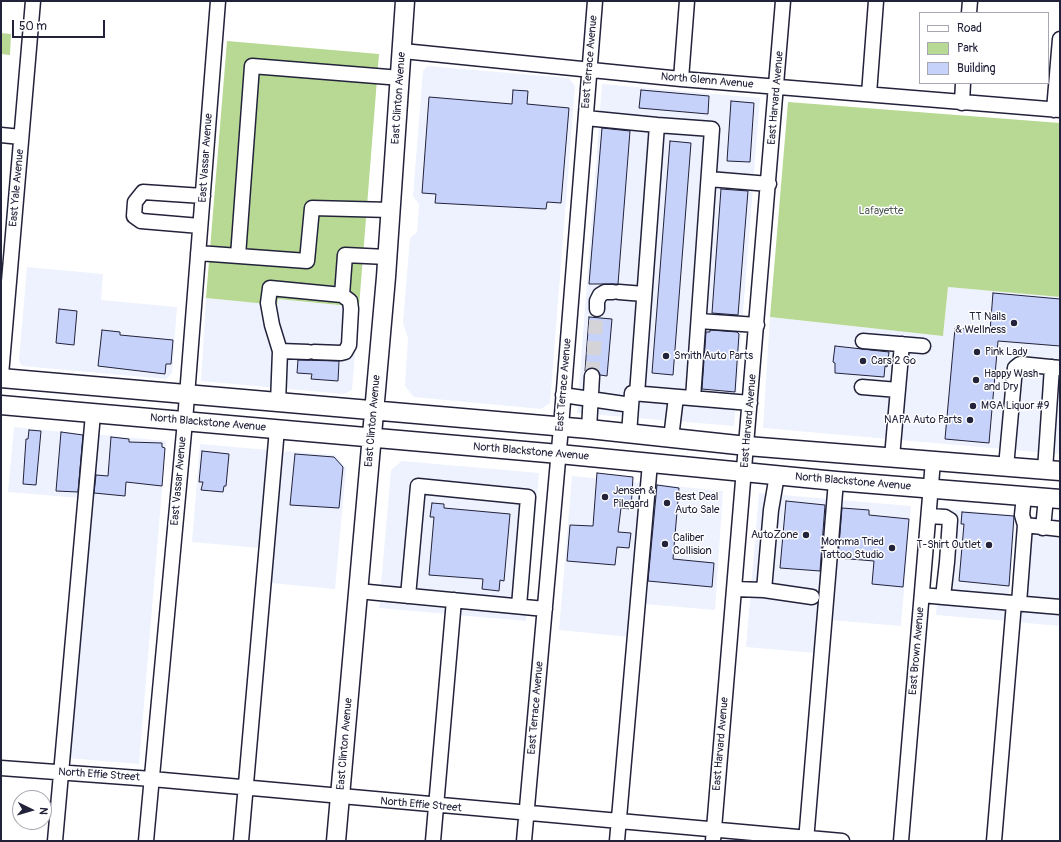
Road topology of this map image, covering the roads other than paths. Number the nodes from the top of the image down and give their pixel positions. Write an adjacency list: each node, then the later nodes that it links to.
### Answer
1 (33, 1): 23 (street, East Yale Avenue)
2 (218, 1): 26 (street, East Vassar Avenue)
3 (406, 1): 11 (main road, East Clinton Avenue)
4 (595, 1): 12 (street, East Terrace Avenue)
5 (687, 1): 14 (street)
6 (783, 1): 16 (street, East Harvard Avenue)
7 (876, 1): 17 (street)
8 (970, 1): 9 (street)
9 (969, 12)
10 (1060, 38): 19 (street)
11 (403, 51): 12 (street, North Glenn Avenue); 13 (main road, East Clinton Avenue)
12 (590, 69): 14 (street, North Glenn Avenue); 20 (street, East Terrace Avenue)
13 (401, 78): 27 (main road, East Clinton Avenue); 30 (street)
14 (681, 79): 16 (street, North Glenn Avenue)
15 (963, 84): 18 (street)
16 (777, 87): 17 (street, North Glenn Avenue); 25 (street, East Harvard Avenue)
17 (869, 94): 18 (street, North Glenn Avenue)
18 (962, 103): 19 (street, North Glenn Avenue)
19 (1057, 110)
20 (586, 118): 21 (street); 47 (street, East Terrace Avenue)
21 (657, 125): 24 (street); 32 (street)
22 (1, 135): 23 (street)
23 (21, 137): 43 (street, East Yale Avenue)
24 (709, 179): 25 (street); 35 (street)
25 (769, 184): 36 (street, East Harvard Avenue)
26 (203, 196): 28 (street, East Vassar Avenue); 28 (street)
27 (391, 210): 30 (street); 31 (main road, East Clinton Avenue)
28 (200, 226): 29 (street, East Vassar Avenue)
29 (198, 253): 30 (street); 46 (street, East Vassar Avenue)
30 (238, 256)
31 (387, 257): 33 (street); 55 (main road, East Clinton Avenue)
32 (644, 294): 34 (street); 51 (street)
33 (342, 295): 40 (street); 40 (street)
34 (597, 309)
35 (699, 321): 36 (street); 49 (street)
36 (757, 325): 53 (street, East Harvard Avenue)
37 (864, 340): 38 (street)
38 (902, 344): 39 (street); 45 (street)
39 (923, 346)
40 (280, 351): 52 (street)
41 (1056, 368): 69 (street); 70 (street)
42 (592, 376): 50 (street)
43 (1, 377): 46 (main road)
44 (862, 387): 45 (street)
45 (898, 390): 66 (street)
46 (187, 394): 52 (main road); 57 (street, East Vassar Avenue)
47 (564, 395): 50 (street); 58 (street, East Terrace Avenue)
48 (676, 397): 49 (street); 51 (street); 63 (street)
49 (693, 398): 53 (street)
50 (589, 400): 51 (street); 60 (street)
51 (634, 400): 61 (street)
52 (278, 403): 55 (main road)
53 (750, 403): 64 (street, East Harvard Avenue)
54 (1, 405): 56 (main road, North Blackstone Avenue)
55 (374, 411): 58 (main road); 62 (main road, East Clinton Avenue)
56 (93, 414): 57 (main road, North Blackstone Avenue); 96 (street)
57 (185, 421): 59 (main road, North Blackstone Avenue); 97 (street, East Vassar Avenue)
58 (561, 427): 60 (main road); 65 (street, East Terrace Avenue)
59 (277, 429): 62 (main road, North Blackstone Avenue); 98 (street)
60 (589, 429): 61 (main road)
61 (629, 434): 63 (main road)
62 (372, 438): 65 (main road, North Blackstone Avenue); 85 (main road, East Clinton Avenue)
63 (670, 438): 64 (main road)
64 (747, 446): 66 (main road); 71 (street, East Harvard Avenue)
65 (559, 454): 68 (main road, North Blackstone Avenue); 94 (street, East Terrace Avenue)
66 (892, 458): 67 (main road)
67 (933, 461): 69 (main road); 74 (street, East Brown Avenue)
68 (650, 463): 71 (main road, North Blackstone Avenue); 102 (street)
69 (1006, 467): 70 (main road)
70 (1052, 470)
71 (744, 472): 72 (main road, North Blackstone Avenue); 83 (street, East Harvard Avenue)
72 (777, 475): 73 (main road, North Blackstone Avenue); 84 (street)
73 (836, 481): 74 (main road, North Blackstone Avenue); 104 (street)
74 (931, 489): 75 (main road, North Blackstone Avenue); 77 (street, East Brown Avenue)
75 (1024, 496): 76 (main road, North Blackstone Avenue); 78 (street)
76 (1053, 498): 79 (street)
77 (929, 516): 81 (street, East Brown Avenue); 82 (street)
78 (1025, 525): 79 (street); 91 (street)
79 (1044, 528): 80 (street)
80 (1060, 530)
81 (925, 560): 82 (street); 86 (street, East Brown Avenue)
82 (947, 562): 89 (street)
83 (734, 589): 84 (street); 103 (street, East Harvard Avenue)
84 (764, 590): 88 (street)
85 (358, 591): 87 (street); 99 (main road, East Clinton Avenue)
86 (922, 595): 89 (street); 113 (street, East Brown Avenue)
87 (408, 596): 90 (street); 92 (street)
88 (812, 597)
89 (943, 597): 91 (street)
90 (454, 600): 92 (street); 100 (street)
91 (1017, 603): 93 (street); 114 (street)
92 (518, 606): 94 (street)
93 (1060, 607)
94 (545, 609): 101 (street, East Terrace Avenue)
95 (1, 768): 96 (street, North Effie Street)
96 (61, 772): 97 (street, North Effie Street); 105 (street)
97 (152, 779): 98 (street, North Effie Street); 106 (street, East Vassar Avenue)
98 (246, 788): 99 (street, North Effie Street); 107 (street)
99 (340, 797): 100 (street, North Effie Street); 108 (main road, East Clinton Avenue)
100 (436, 806): 101 (street, North Effie Street); 109 (street)
101 (526, 814): 102 (street, North Effie Street); 110 (street, East Terrace Avenue)
102 (619, 820): 103 (street, North Effie Street); 111 (street)
103 (713, 835): 104 (street, North Effie Street)
104 (806, 840): 112 (street, North Effie Street)
105 (55, 841)
106 (146, 841)
107 (241, 841)
108 (336, 841)
109 (433, 841)
110 (524, 841)
111 (617, 841)
112 (842, 841)
113 (901, 841)
114 (994, 841)

